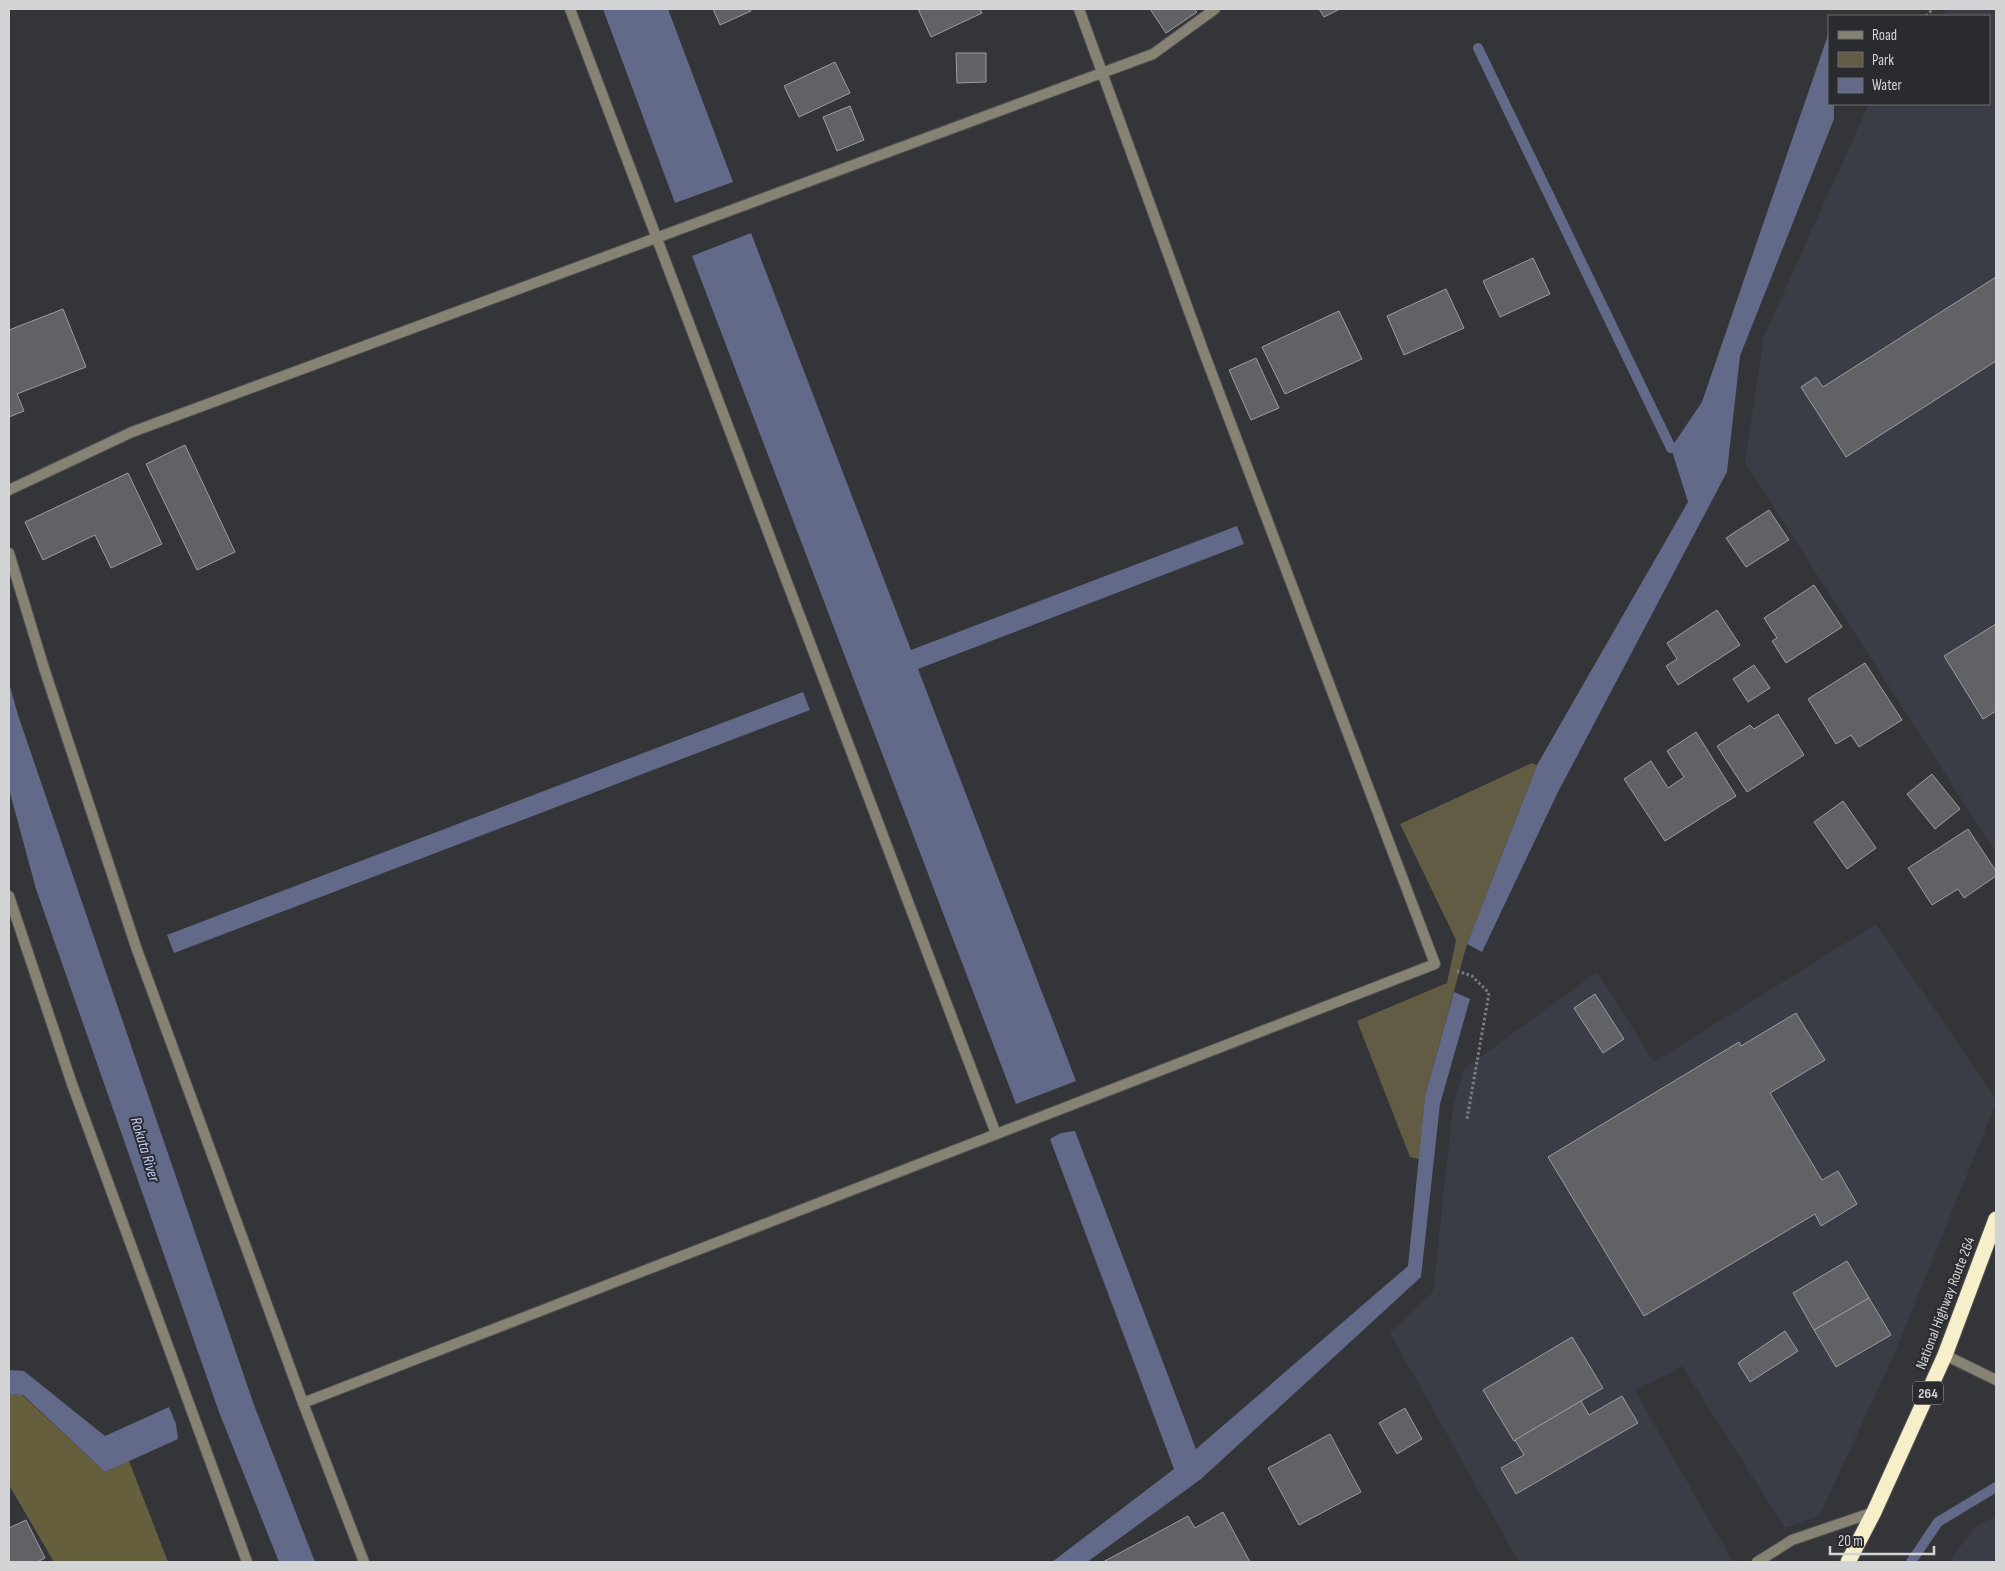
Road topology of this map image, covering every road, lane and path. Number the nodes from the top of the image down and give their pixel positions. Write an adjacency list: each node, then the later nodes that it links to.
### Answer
1 (570, 9): 5 (street)
2 (1079, 9): 4 (street)
3 (1215, 9): 4 (street)
4 (1104, 74): 5 (street); 9 (street)
5 (657, 239): 6 (street); 11 (street)
6 (9, 490)
7 (9, 553): 15 (street)
8 (9, 896): 17 (street)
9 (1435, 964): 10 (path); 11 (street)
10 (1467, 1119)
11 (996, 1134): 15 (street)
12 (1996, 1219): 13 (highway, National Highway Route 264 / 264)
13 (1945, 1355): 14 (street); 16 (highway, National Highway Route 264 / 264)
14 (1996, 1380)
15 (303, 1403): 18 (street)
16 (1874, 1512): 19 (street); 20 (highway, National Highway Route 264 / 264)
17 (247, 1562)
18 (364, 1562)
19 (1758, 1562)
20 (1848, 1562)

